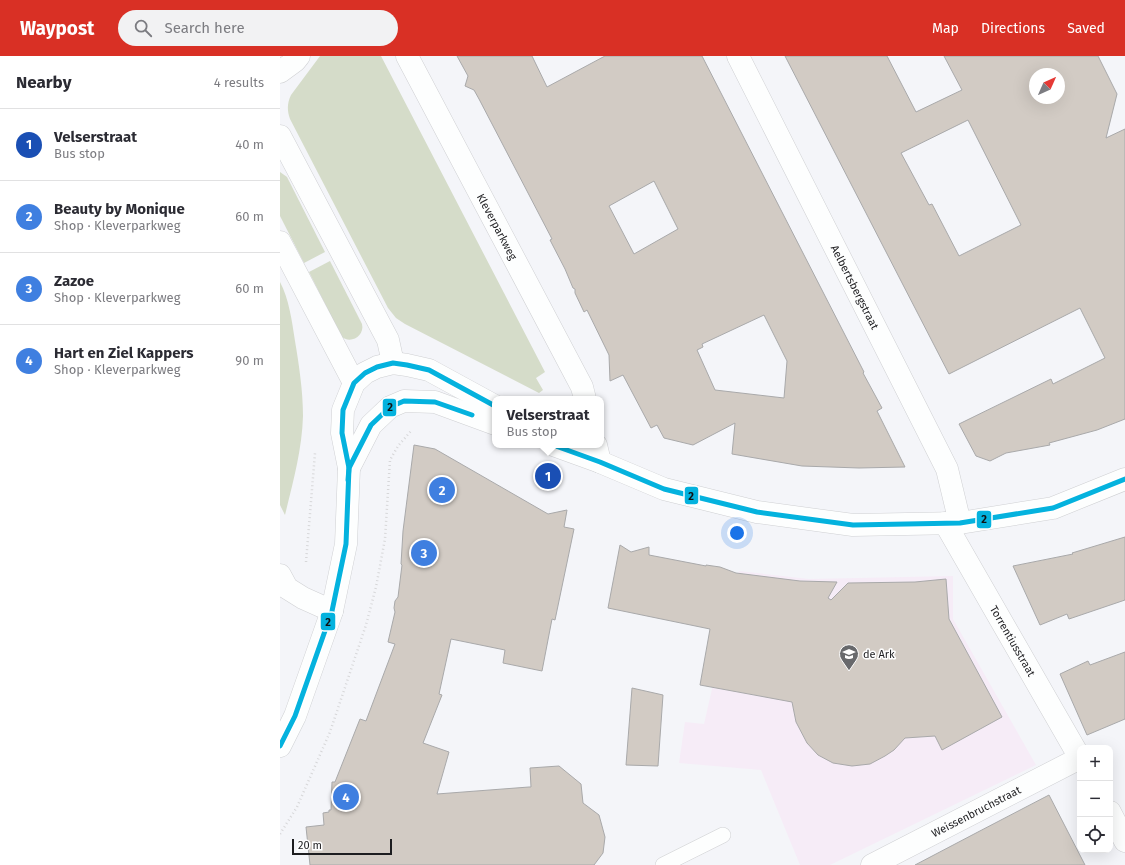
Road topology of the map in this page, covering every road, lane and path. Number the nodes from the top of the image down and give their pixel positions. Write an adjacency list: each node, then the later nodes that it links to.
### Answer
1 (299, 56): 4 (street)
2 (407, 56): 9 (street, Kleverparkweg)
3 (738, 56): 18 (street, Aelbertsbergstraat)
4 (280, 72)
5 (280, 136): 7 (street)
6 (280, 242): 8 (street)
7 (393, 364): 8 (street); 10 (street)
8 (354, 383): 16 (street)
9 (584, 396)
10 (492, 404)
11 (492, 423): 16 (street)
12 (413, 428): 25 (path)
13 (568, 448): 15 (street)
14 (578, 448): 15 (street)
15 (598, 454): 18 (street)
16 (349, 468): 20 (street)
17 (1125, 479): 18 (street)
18 (953, 523): 22 (street, Torrentiusstraat)
19 (280, 575): 20 (street)
20 (332, 611): 21 (street)
21 (280, 746)
22 (1077, 752)
23 (1077, 760): 29 (street, Weissenbruchstraat)
24 (1113, 817): 27 (street)
25 (280, 834)
26 (723, 835): 28 (lane)
27 (1125, 841)
28 (663, 865)
29 (872, 865)

